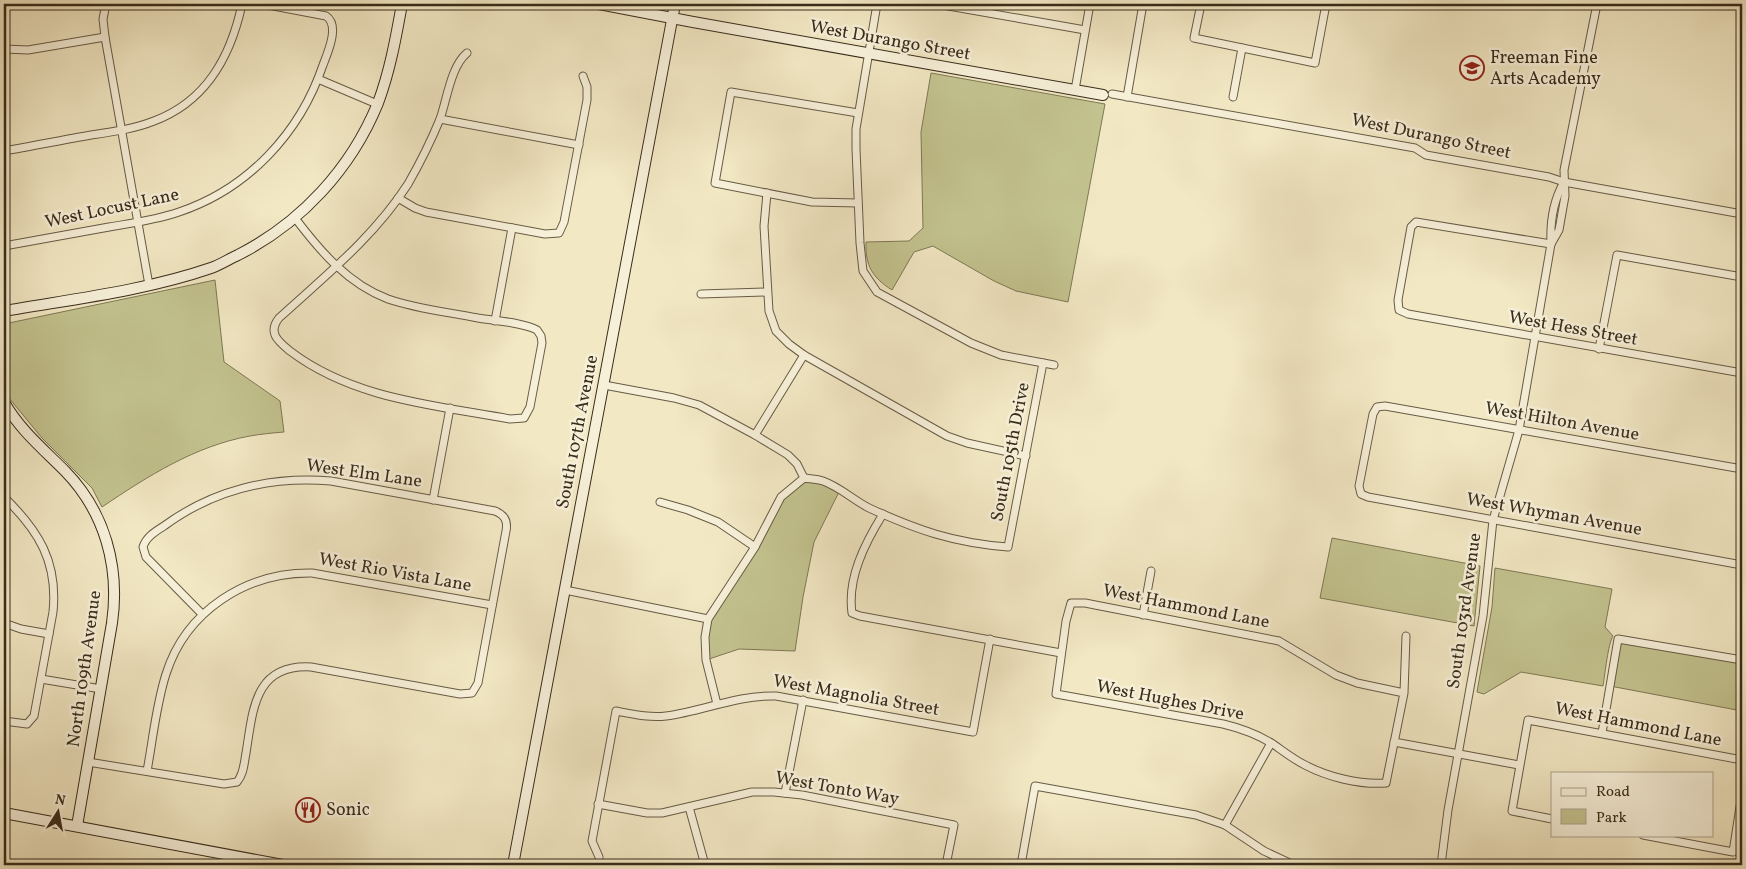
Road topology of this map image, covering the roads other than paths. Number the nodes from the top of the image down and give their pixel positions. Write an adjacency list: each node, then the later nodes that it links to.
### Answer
1 (106, 4): 16 (street)
2 (242, 4): 30 (street)
3 (264, 4): 22 (street, West Locust Lane)
4 (402, 4): 27 (street)
5 (599, 4): 14 (street, West Durango Street)
6 (675, 4): 14 (street, South 107th Avenue)
7 (878, 4): 20 (street)
8 (937, 4): 15 (street)
9 (1090, 4): 15 (street)
10 (1143, 4): 25 (street)
11 (1201, 4): 17 (street)
12 (1326, 4): 17 (street)
13 (1597, 4): 33 (street, South 103rd Avenue)
14 (672, 18): 20 (street, West Durango Street); 56 (street, South 107th Avenue)
15 (1085, 30): 23 (street)
16 (105, 37): 18 (street); 30 (street)
17 (1242, 48): 26 (street)
18 (4, 49)
19 (467, 53): 29 (street)
20 (869, 54): 23 (street, West Durango Street); 28 (street)
21 (583, 76): 31 (street)
22 (318, 79): 27 (street); 39 (street, West Locust Lane)
23 (1075, 90): 24 (street, West Durango Street)
24 (1107, 95): 25 (street, West Durango Street)
25 (1127, 97): 33 (street, West Durango Street)
26 (1233, 97)
27 (377, 104): 38 (street)
28 (858, 113): 34 (street); 36 (street)
29 (440, 119): 31 (street); 35 (street)
30 (121, 130): 32 (street); 39 (street)
31 (579, 145): 40 (street)
32 (4, 151)
33 (1564, 182): 37 (street, West Durango Street); 41 (street, South 103rd Avenue)
34 (767, 193): 36 (street); 46 (street)
35 (398, 198): 40 (street); 43 (street)
36 (858, 203): 53 (street)
37 (1742, 214)
38 (295, 218): 43 (street); 45 (street)
39 (138, 222): 42 (street, West Locust Lane); 45 (street)
40 (512, 228): 49 (street)
41 (1551, 244): 50 (street, South 103rd Avenue); 50 (street, West Hess Street)
42 (4, 246)
43 (337, 266): 49 (street); 58 (street)
44 (1742, 278): 51 (street)
45 (149, 285): 48 (street)
46 (767, 292): 47 (street); 52 (street)
47 (701, 294)
48 (4, 311)
49 (494, 321): 58 (street)
50 (1535, 337): 51 (street, West Hess Street); 59 (street, South 103rd Avenue)
51 (1599, 349): 55 (street, West Hess Street)
52 (804, 355): 60 (street); 61 (street)
53 (1043, 363): 54 (street); 61 (street, South 105th Drive)
54 (1054, 365)
55 (1742, 373)
56 (604, 385): 60 (street); 73 (street, South 107th Avenue)
57 (4, 402): 85 (street, North 109th Avenue)
58 (450, 408): 66 (street)
59 (1519, 430): 62 (street, West Hilton Avenue); 64 (street, West Hilton Avenue); 69 (street, South 103rd Avenue)
60 (755, 435): 63 (street)
61 (1026, 456): 68 (street, South 105th Drive)
62 (1742, 469)
63 (804, 478): 68 (street); 70 (street)
64 (1361, 494): 69 (street, West Whyman Avenue)
65 (4, 497): 79 (street)
66 (433, 500): 74 (street, West Elm Lane); 75 (street, West Elm Lane)
67 (660, 502): 70 (street)
68 (883, 514): 81 (street)
69 (1493, 520): 71 (street, West Whyman Avenue); 93 (street, South 103rd Avenue)
70 (755, 547): 77 (street)
71 (1742, 565)
72 (1151, 571): 76 (street)
73 (565, 590): 77 (street); 111 (street, South 107th Avenue)
74 (492, 605): 75 (street, West Rio Vista Lane); 97 (street)
75 (202, 614): 97 (street, West Rio Vista Lane)
76 (1143, 615): 82 (street, West Hammond Lane); 86 (street, West Hammond Lane)
77 (708, 619): 88 (street)
78 (4, 623): 79 (street)
79 (49, 634): 84 (street)
80 (1406, 636): 86 (street)
81 (990, 639): 82 (street); 87 (street, West Magnolia Street)
82 (1061, 653): 92 (street, West Hughes Drive)
83 (1742, 660): 90 (street)
84 (41, 679): 85 (street); 89 (street)
85 (100, 689): 95 (street, North 109th Avenue)
86 (1404, 693): 91 (street)
87 (803, 700): 88 (street, West Magnolia Street); 98 (street)
88 (717, 704): 100 (street, West Magnolia Street)
89 (4, 721)
90 (1602, 733): 94 (street, West Hammond Lane); 96 (street, West Hammond Lane)
91 (1394, 742): 92 (street, West Hughes Drive); 93 (street)
92 (1271, 743): 105 (street)
93 (1458, 754): 96 (street); 116 (street, South 103rd Avenue)
94 (1742, 760)
95 (88, 762): 97 (street); 106 (street, North 109th Avenue)
96 (1519, 765): 104 (street)
97 (147, 771)
98 (785, 793): 102 (street, West Tonto Way); 113 (street, West Tonto Way)
99 (1742, 794): 101 (street)
100 (598, 804): 102 (street, West Tonto Way); 108 (street)
101 (1741, 805): 107 (street)
102 (689, 807): 112 (street)
103 (4, 813): 106 (street)
104 (1551, 819)
105 (1225, 825): 114 (street); 115 (street)
106 (77, 826): 109 (street)
107 (1648, 836)
108 (599, 857)
109 (250, 862): 110 (street)
110 (283, 865)
111 (513, 865)
112 (705, 865)
113 (946, 865)
114 (1021, 865)
115 (1294, 865)
116 (1441, 865)

